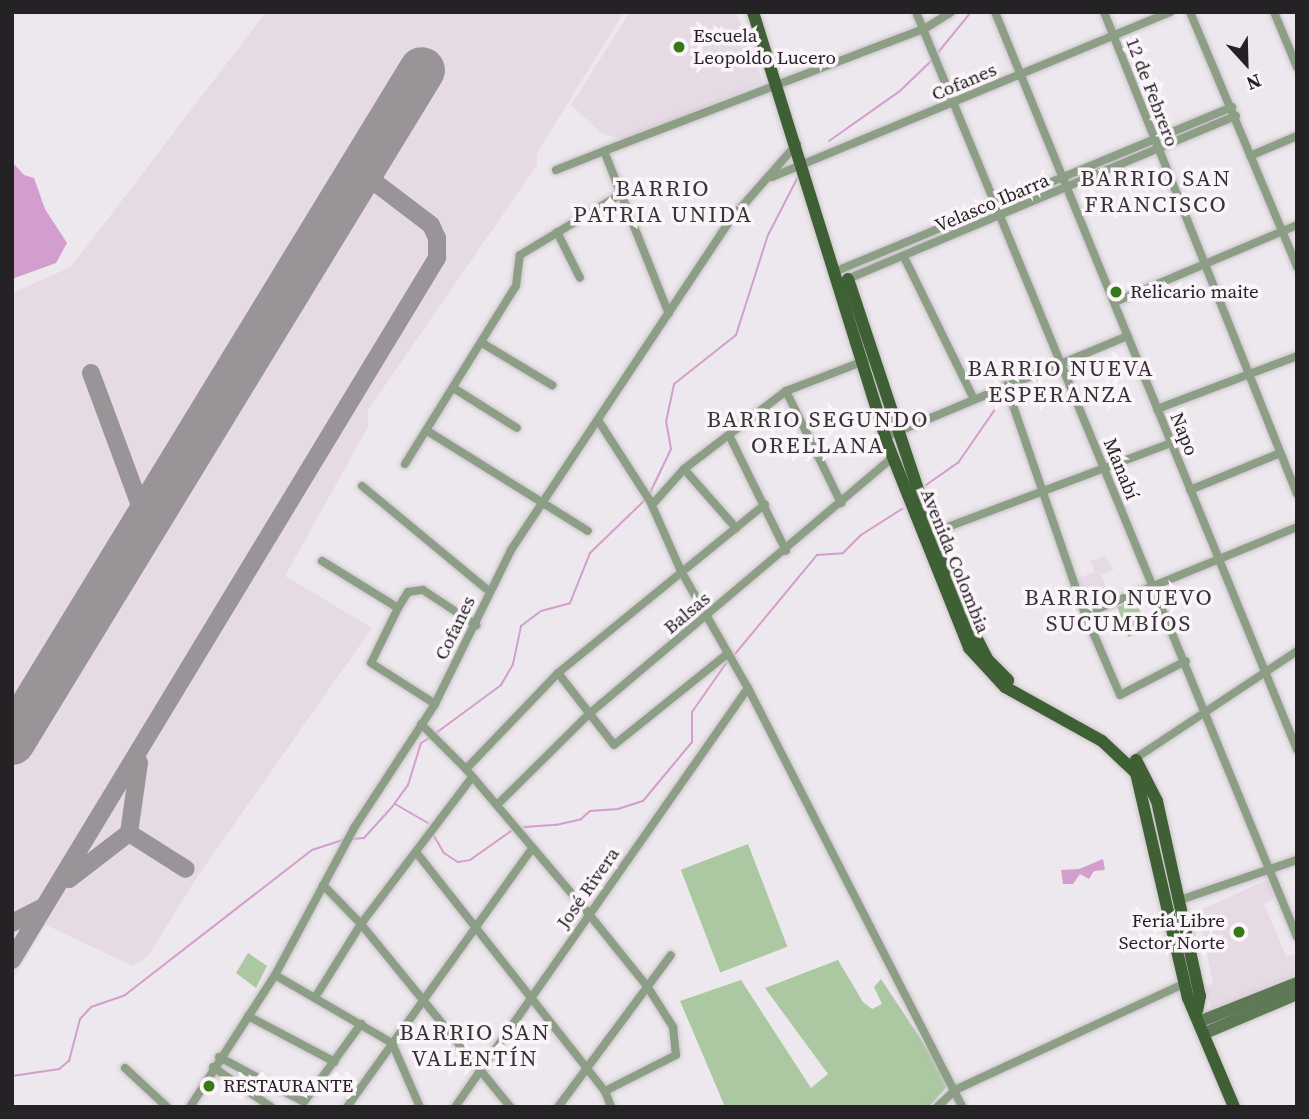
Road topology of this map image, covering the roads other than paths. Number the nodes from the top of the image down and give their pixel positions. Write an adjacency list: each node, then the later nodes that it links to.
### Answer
1 (753, 12): 14 (main road, Avenida Colombia)
2 (916, 12): 9 (street, Manabí)
3 (951, 12): 9 (street)
4 (995, 12): 13 (street, Napo)
5 (1104, 12): 10 (street, 12 de Febrero)
6 (1170, 12): 10 (street, Cofanes)
7 (1190, 12): 16 (street)
8 (1274, 12): 11 (street)
9 (924, 29): 14 (street); 15 (street, Manabí)
10 (1114, 36): 13 (street, Cofanes); 19 (street, 12 de Febrero)
11 (1295, 58): 12 (street)
12 (1297, 67)
13 (1021, 75): 15 (street, Cofanes); 26 (street, Napo)
14 (780, 87): 20 (main road, Avenida Colombia); 21 (street)
15 (954, 103): 24 (street, Cofanes); 30 (street, Manabí)
16 (1232, 107): 17 (street); 19 (street, Velasco Ibarra)
17 (1236, 116): 22 (street, Velasco Ibarra); 23 (street)
18 (1297, 136): 23 (street)
19 (1152, 141): 22 (street, 12 de Febrero); 26 (street, Velasco Ibarra)
20 (797, 144): 24 (main road, Avenida Colombia); 27 (street, Cofanes)
21 (604, 151): 25 (street); 29 (street)
22 (1157, 151): 28 (street, Velasco Ibarra); 36 (street, 12 de Febrero)
23 (1251, 156): 33 (street)
24 (804, 165): 27 (street, Cofanes); 39 (main road, Avenida Colombia)
25 (556, 170)
26 (1065, 177): 28 (street, Napo); 30 (street, Velasco Ibarra)
27 (770, 178): 41 (street, Cofanes)
28 (1069, 187): 31 (street, Velasco Ibarra); 40 (street, Napo)
29 (621, 194): 34 (street); 41 (street)
30 (996, 205): 31 (street, Manabí); 39 (street, Velasco Ibarra)
31 (1000, 216): 35 (street, Velasco Ibarra); 46 (street, Manabí)
32 (1296, 227): 33 (street)
33 (1282, 230): 36 (street); 37 (street)
34 (557, 232): 38 (street); 43 (street)
35 (904, 257): 39 (street, Velasco Ibarra); 52 (street)
36 (1204, 261): 40 (street); 47 (street, 12 de Febrero)
37 (1297, 267)
38 (580, 278)
39 (840, 278): 45 (main road, Avenida Colombia)
40 (1115, 302): 42 (street, Napo)
41 (669, 314): 54 (street, Cofanes)
42 (1128, 335): 46 (street); 53 (street, Napo)
43 (482, 343): 48 (street); 50 (street)
44 (1297, 356): 47 (street)
45 (867, 360): 51 (street); 58 (main road, Avenida Colombia)
46 (1061, 363): 49 (street); 63 (street, Manabí)
47 (1248, 374): 53 (street); 60 (street, 12 de Febrero)
48 (552, 384)
49 (1006, 385): 52 (street); 66 (street)
50 (454, 389): 55 (street); 56 (street)
51 (786, 391): 57 (street); 70 (street)
52 (973, 397): 58 (street)
53 (1157, 409): 59 (street, Napo)
54 (598, 420): 69 (street, Cofanes); 72 (street)
55 (517, 428)
56 (429, 432): 62 (street); 69 (street)
57 (729, 435): 64 (street); 71 (street)
58 (890, 435): 61 (main road, Avenida Colombia)
59 (1171, 443): 63 (street); 67 (street, Napo)
60 (1280, 453): 67 (street); 68 (street, 12 de Febrero)
61 (897, 455): 70 (street, Balsas); 76 (main road, Avenida Colombia)
62 (405, 464)
63 (1103, 468): 66 (street); 81 (street, Manabí)
64 (684, 469): 72 (street); 74 (street)
65 (362, 486): 82 (street)
66 (1042, 490): 76 (street); 84 (street)
67 (1191, 490): 78 (street, Napo)
68 (1297, 494)
69 (542, 502): 75 (street); 82 (street, Cofanes)
70 (841, 503): 77 (street, Balsas)
71 (765, 504): 74 (street); 77 (street)
72 (652, 505): 80 (street)
73 (1297, 527): 78 (street)
74 (736, 528): 80 (street)
75 (587, 531)
76 (927, 534): 98 (main road, Avenida Colombia)
77 (786, 551): 85 (street, Balsas)
78 (1219, 559): 81 (street); 90 (street, Napo)
79 (323, 561): 83 (street)
80 (681, 570): 85 (street); 91 (street)
81 (1152, 587): 84 (street); 89 (street, Manabí)
82 (490, 592): 86 (street, Cofanes)
83 (398, 608): 86 (street); 93 (street)
84 (1085, 614): 89 (street)
85 (706, 619): 88 (street); 95 (street, Balsas)
86 (476, 625): 93 (street, Cofanes)
87 (1297, 651): 90 (street)
88 (727, 654): 92 (street); 95 (street)
89 (1186, 661): 94 (street, Manabí)
90 (1265, 671): 94 (street); 97 (street, Napo)
91 (558, 673): 95 (street); 99 (street)
92 (748, 688): 107 (street, José Rivera); 130 (street)
93 (435, 704): 96 (street, Cofanes)
94 (1207, 710): 98 (street); 104 (street, Manabí)
95 (589, 714): 100 (street, Balsas)
96 (421, 724): 99 (street); 105 (street, Cofanes)
97 (1297, 750)
98 (1131, 761): 106 (main road, Avenida Colombia)
99 (469, 773): 100 (street); 102 (street)
100 (497, 805): 101 (street)
101 (531, 849): 107 (street); 109 (street)
102 (416, 852): 108 (street); 109 (street)
103 (1297, 860): 104 (street)
104 (1272, 870): 106 (street); 110 (street, Manabí)
105 (323, 885): 108 (street); 112 (street, Cofanes)
106 (1172, 902): 113 (main road, Avenida Colombia)
107 (588, 913): 115 (street); 119 (street, José Rivera)
108 (361, 924): 117 (street); 118 (street)
109 (475, 925): 118 (street); 119 (street)
110 (1297, 937)
111 (671, 955): 115 (street)
112 (275, 975): 117 (street); 120 (street, Cofanes)
113 (1191, 982): 121 (main road, Avenida Colombia); 130 (street)
114 (1297, 983): 121 (main road)
115 (648, 986): 128 (street); 131 (street)
116 (1297, 994): 121 (main road)
117 (316, 996): 122 (street)
118 (421, 999): 123 (street); 129 (street)
119 (532, 999): 128 (street); 129 (street, José Rivera)
120 (248, 1016): 124 (street, Cofanes); 125 (street)
121 (1201, 1022): 143 (main road, Avenida Colombia)
122 (361, 1024): 123 (street); 125 (street)
123 (392, 1042): 135 (street); 136 (street)
124 (219, 1057): 125 (street); 126 (street, Cofanes)
125 (335, 1062)
126 (213, 1067): 133 (street, Cofanes); 134 (street)
127 (125, 1068): 132 (street)
128 (587, 1068): 131 (street); 139 (street)
129 (478, 1070): 137 (street, José Rivera); 138 (street)
130 (955, 1090): 141 (street); 142 (street)
131 (605, 1091): 140 (street)
132 (167, 1107)
133 (190, 1107)
134 (271, 1107)
135 (347, 1107)
136 (420, 1107)
137 (455, 1107)
138 (510, 1107)
139 (558, 1107)
140 (611, 1107)
141 (937, 1107)
142 (962, 1107)
143 (1234, 1107)

